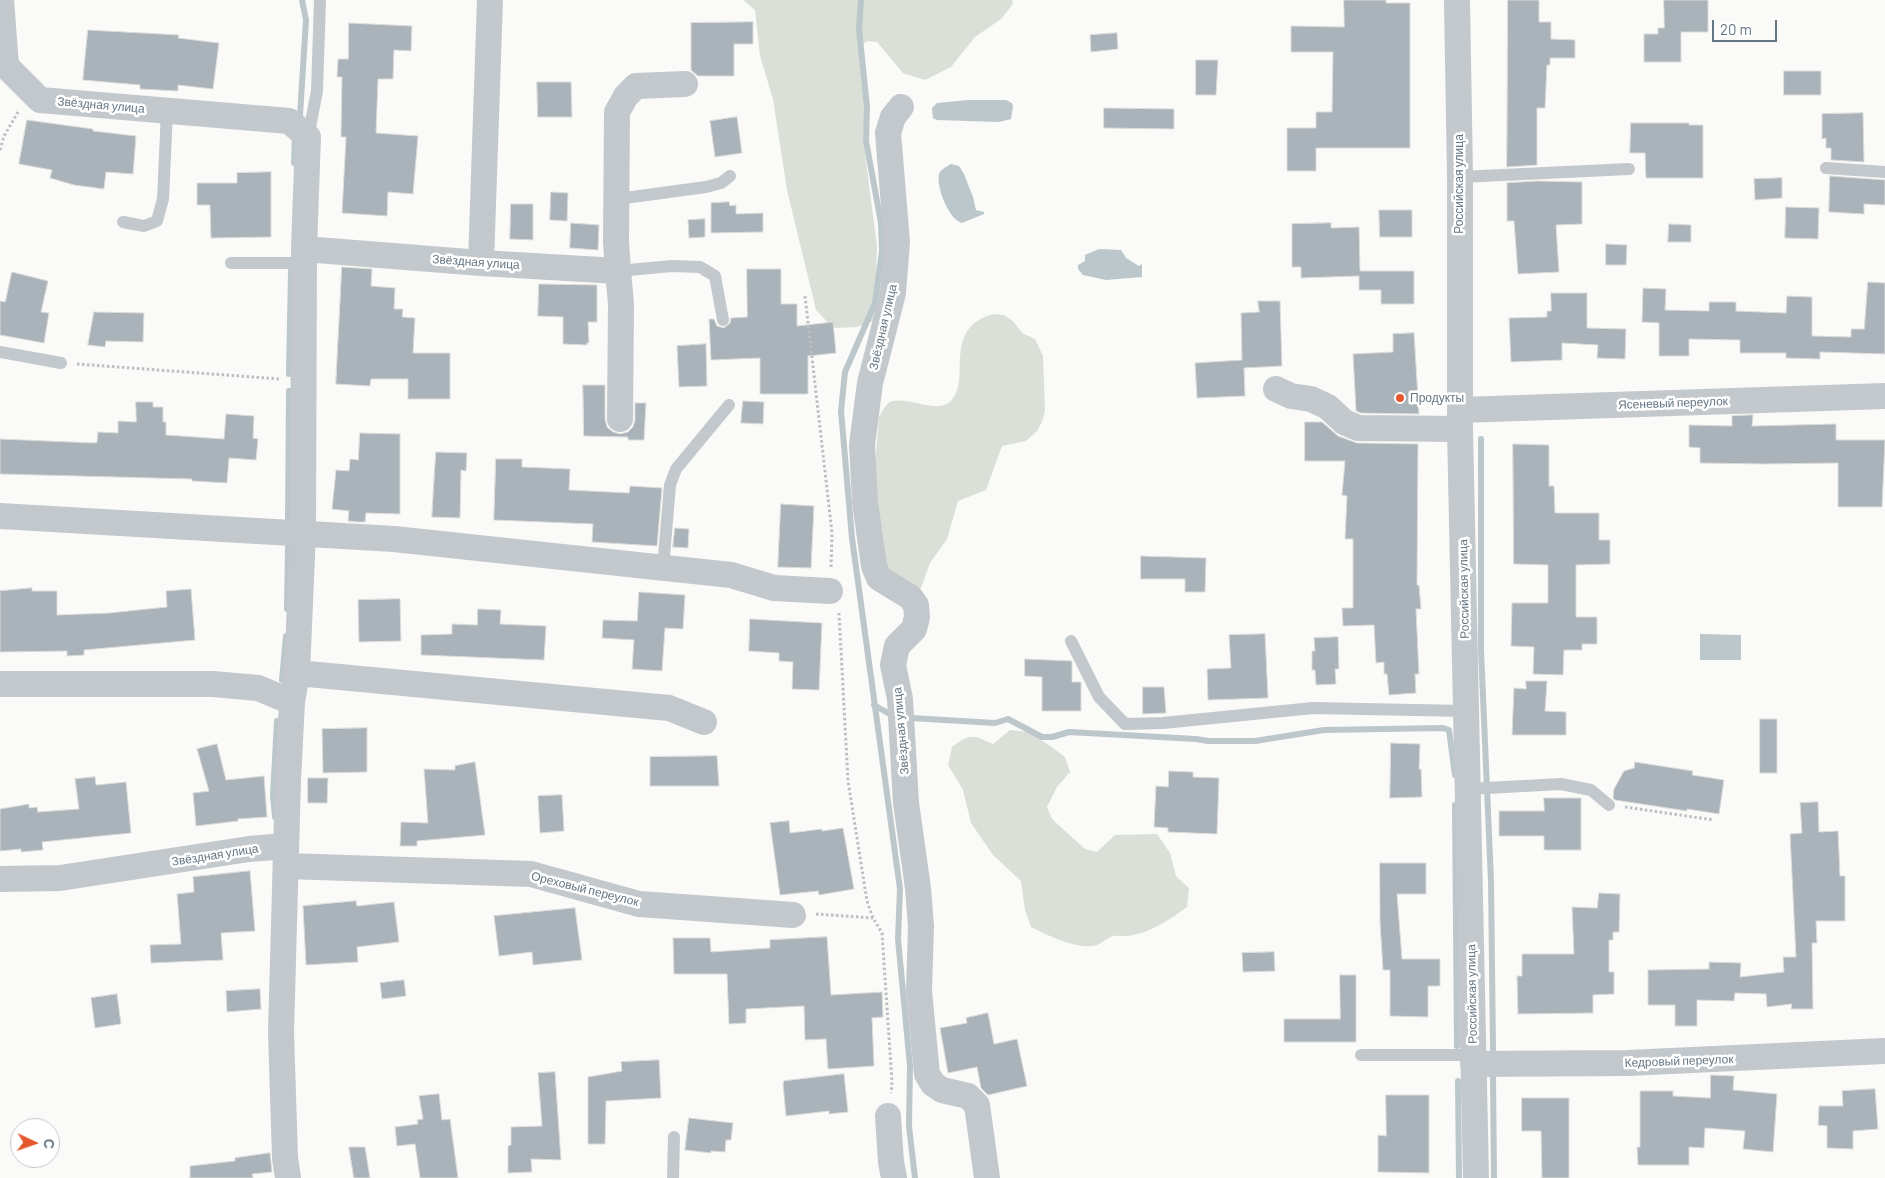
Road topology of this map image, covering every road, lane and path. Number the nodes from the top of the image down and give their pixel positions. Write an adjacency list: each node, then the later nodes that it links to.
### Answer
1 (1, 0): 6 (street, Звёздная улица)
2 (320, 0): 9 (lane)
3 (490, 0): 20 (street)
4 (1457, 0): 15 (street, Российская улица)
5 (685, 84): 16 (street)
6 (30, 91): 8 (street, Звёздная улица); 10 (path)
7 (901, 107): 57 (street, Звёздная улица)
8 (168, 111): 9 (street, Звёздная улица); 17 (lane)
9 (308, 137): 18 (street)
10 (0, 150)
11 (1826, 168): 13 (lane)
12 (1629, 169): 15 (lane)
13 (1885, 172)
14 (730, 176): 16 (lane)
15 (1460, 177): 31 (street, Российская улица)
16 (617, 199): 21 (street)
17 (123, 222)
18 (304, 256): 19 (lane); 20 (street, Звёздная улица); 26 (street)
19 (231, 263)
20 (481, 263): 21 (street, Звёздная улица)
21 (618, 271): 23 (lane); 30 (street)
22 (805, 296): 35 (path)
23 (723, 320)
24 (0, 352): 25 (lane)
25 (61, 363): 26 (path)
26 (304, 381): 33 (street)
27 (1276, 389): 31 (street, Ясеневый переулок)
28 (1885, 396): 31 (street, Ясеневый переулок)
29 (729, 404): 34 (lane)
30 (620, 419)
31 (1460, 420): 40 (street, Российская улица)
32 (0, 516): 33 (street)
33 (303, 532): 34 (street); 37 (street)
34 (663, 568): 35 (street)
35 (830, 591): 48 (path)
36 (1071, 641): 40 (lane)
37 (297, 673): 39 (street); 41 (street)
38 (0, 684): 39 (street)
39 (292, 702): 45 (street)
40 (1466, 711): 42 (street, Российская улица)
41 (704, 722)
42 (1468, 789): 43 (lane); 51 (street, Российская улица)
43 (1609, 805): 44 (path)
44 (1714, 820)
45 (286, 856): 46 (street, Звёздная улица); 47 (street, Ореховый переулок); 54 (street)
46 (0, 879)
47 (793, 915): 48 (path)
48 (873, 918): 52 (path)
49 (1885, 1052): 51 (street, Кедровый переулок)
50 (1361, 1056): 51 (lane)
51 (1473, 1059): 58 (street, Российская улица)
52 (888, 1116): 56 (street)
53 (674, 1137): 55 (lane)
54 (288, 1178)
55 (673, 1178)
56 (894, 1178)
57 (986, 1178)
58 (1476, 1178)

